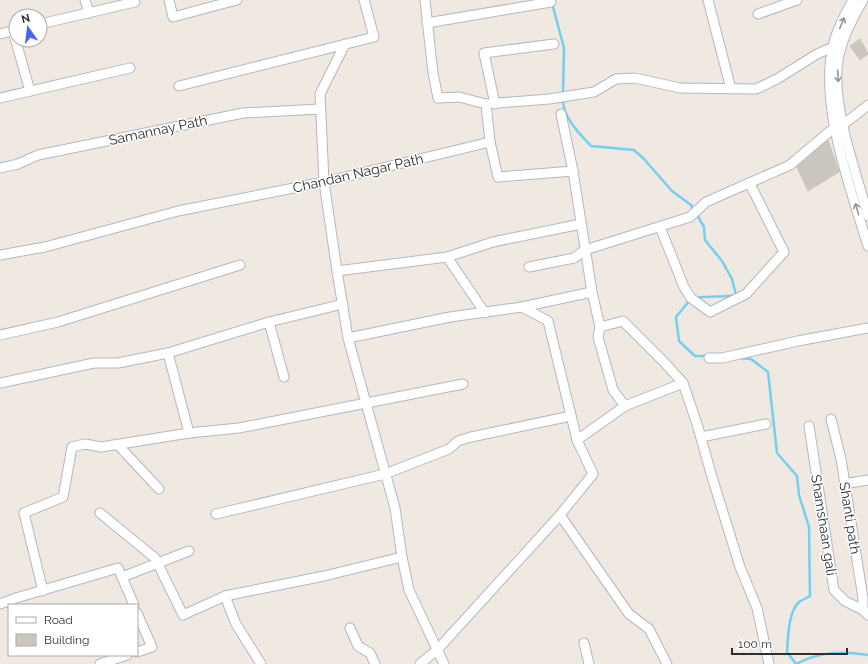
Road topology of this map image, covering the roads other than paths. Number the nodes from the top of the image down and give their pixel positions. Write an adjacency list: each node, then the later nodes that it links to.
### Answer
1 (85, 0): 12 (street)
2 (169, 0): 3 (street)
3 (237, 0)
4 (364, 0): 16 (street)
5 (424, 0): 15 (street)
6 (708, 0): 22 (street)
7 (797, 0): 13 (street)
8 (853, 0): 19 (street, one-way to 8)
9 (863, 0): 19 (street)
10 (135, 2): 12 (street)
11 (551, 2): 15 (street)
12 (89, 13): 14 (street)
13 (758, 14)
14 (48, 22)
15 (427, 23): 25 (street)
16 (345, 44): 21 (street); 28 (street)
17 (554, 44): 26 (street)
18 (19, 48): 23 (street)
19 (837, 48): 22 (street); 30 (street)
20 (130, 68): 23 (street)
21 (179, 86)
22 (731, 89): 26 (street)
23 (30, 91): 24 (street)
24 (0, 98)
25 (486, 104): 26 (street); 31 (street)
26 (495, 104)
27 (868, 105): 30 (street)
28 (320, 108): 32 (street, Samannay Path); 34 (street)
29 (561, 114): 33 (street)
30 (840, 125): 35 (street); 36 (street); 39 (street, one-way to 30)
31 (490, 142): 33 (street); 34 (street, Chandan Nagar Path)
32 (0, 168)
33 (573, 171): 37 (street)
34 (324, 182): 41 (street, Chandan Nagar Path); 45 (street)
35 (750, 184): 38 (street); 38 (street)
36 (868, 216)
37 (581, 224): 40 (street); 42 (street)
38 (660, 227): 40 (street)
39 (868, 246)
40 (585, 250): 44 (street); 46 (street)
41 (0, 255)
42 (447, 257): 45 (street); 49 (street)
43 (240, 265): 53 (street)
44 (528, 267)
45 (337, 271): 47 (street)
46 (592, 292): 48 (street); 51 (street)
47 (342, 304): 50 (street); 54 (street)
48 (522, 307): 49 (street); 63 (street)
49 (485, 313): 54 (street)
50 (269, 322): 55 (street); 57 (street)
51 (600, 327): 59 (street); 62 (street)
52 (868, 328): 56 (street)
53 (0, 335)
54 (348, 338): 61 (street)
55 (168, 353): 58 (street); 67 (street)
56 (709, 358)
57 (284, 376)
58 (0, 383)
59 (683, 383): 62 (street); 68 (street)
60 (463, 384): 61 (street)
61 (365, 404): 67 (street); 71 (street)
62 (625, 406): 69 (street)
63 (571, 416): 69 (street); 71 (street)
64 (831, 419): 73 (street, Shanti path)
65 (766, 424): 68 (street)
66 (809, 426): 86 (street, Shamshaan gali)
67 (189, 433): 70 (street)
68 (701, 436): 100 (street)
69 (577, 440): 77 (street)
70 (118, 445): 74 (street); 82 (street)
71 (385, 474): 76 (street); 79 (street)
72 (868, 480): 73 (street)
73 (844, 484): 86 (street, Shanti path)
74 (159, 489)
75 (100, 513): 80 (street)
76 (216, 514)
77 (560, 515): 90 (street); 99 (street)
78 (189, 551): 80 (street)
79 (402, 557): 83 (street); 90 (street)
80 (157, 562): 81 (street); 83 (street)
81 (122, 577): 82 (street); 85 (street)
82 (43, 590): 84 (street)
83 (224, 596): 94 (street)
84 (0, 604)
85 (134, 604)
86 (865, 613)
87 (138, 615): 91 (street)
88 (350, 628): 95 (street)
89 (584, 643): 98 (street)
90 (438, 649): 96 (street); 97 (street)
91 (138, 652)
92 (124, 656): 93 (street)
93 (100, 664)
94 (261, 664)
95 (375, 664)
96 (420, 664)
97 (444, 664)
98 (589, 664)
99 (667, 664)
100 (769, 664)

